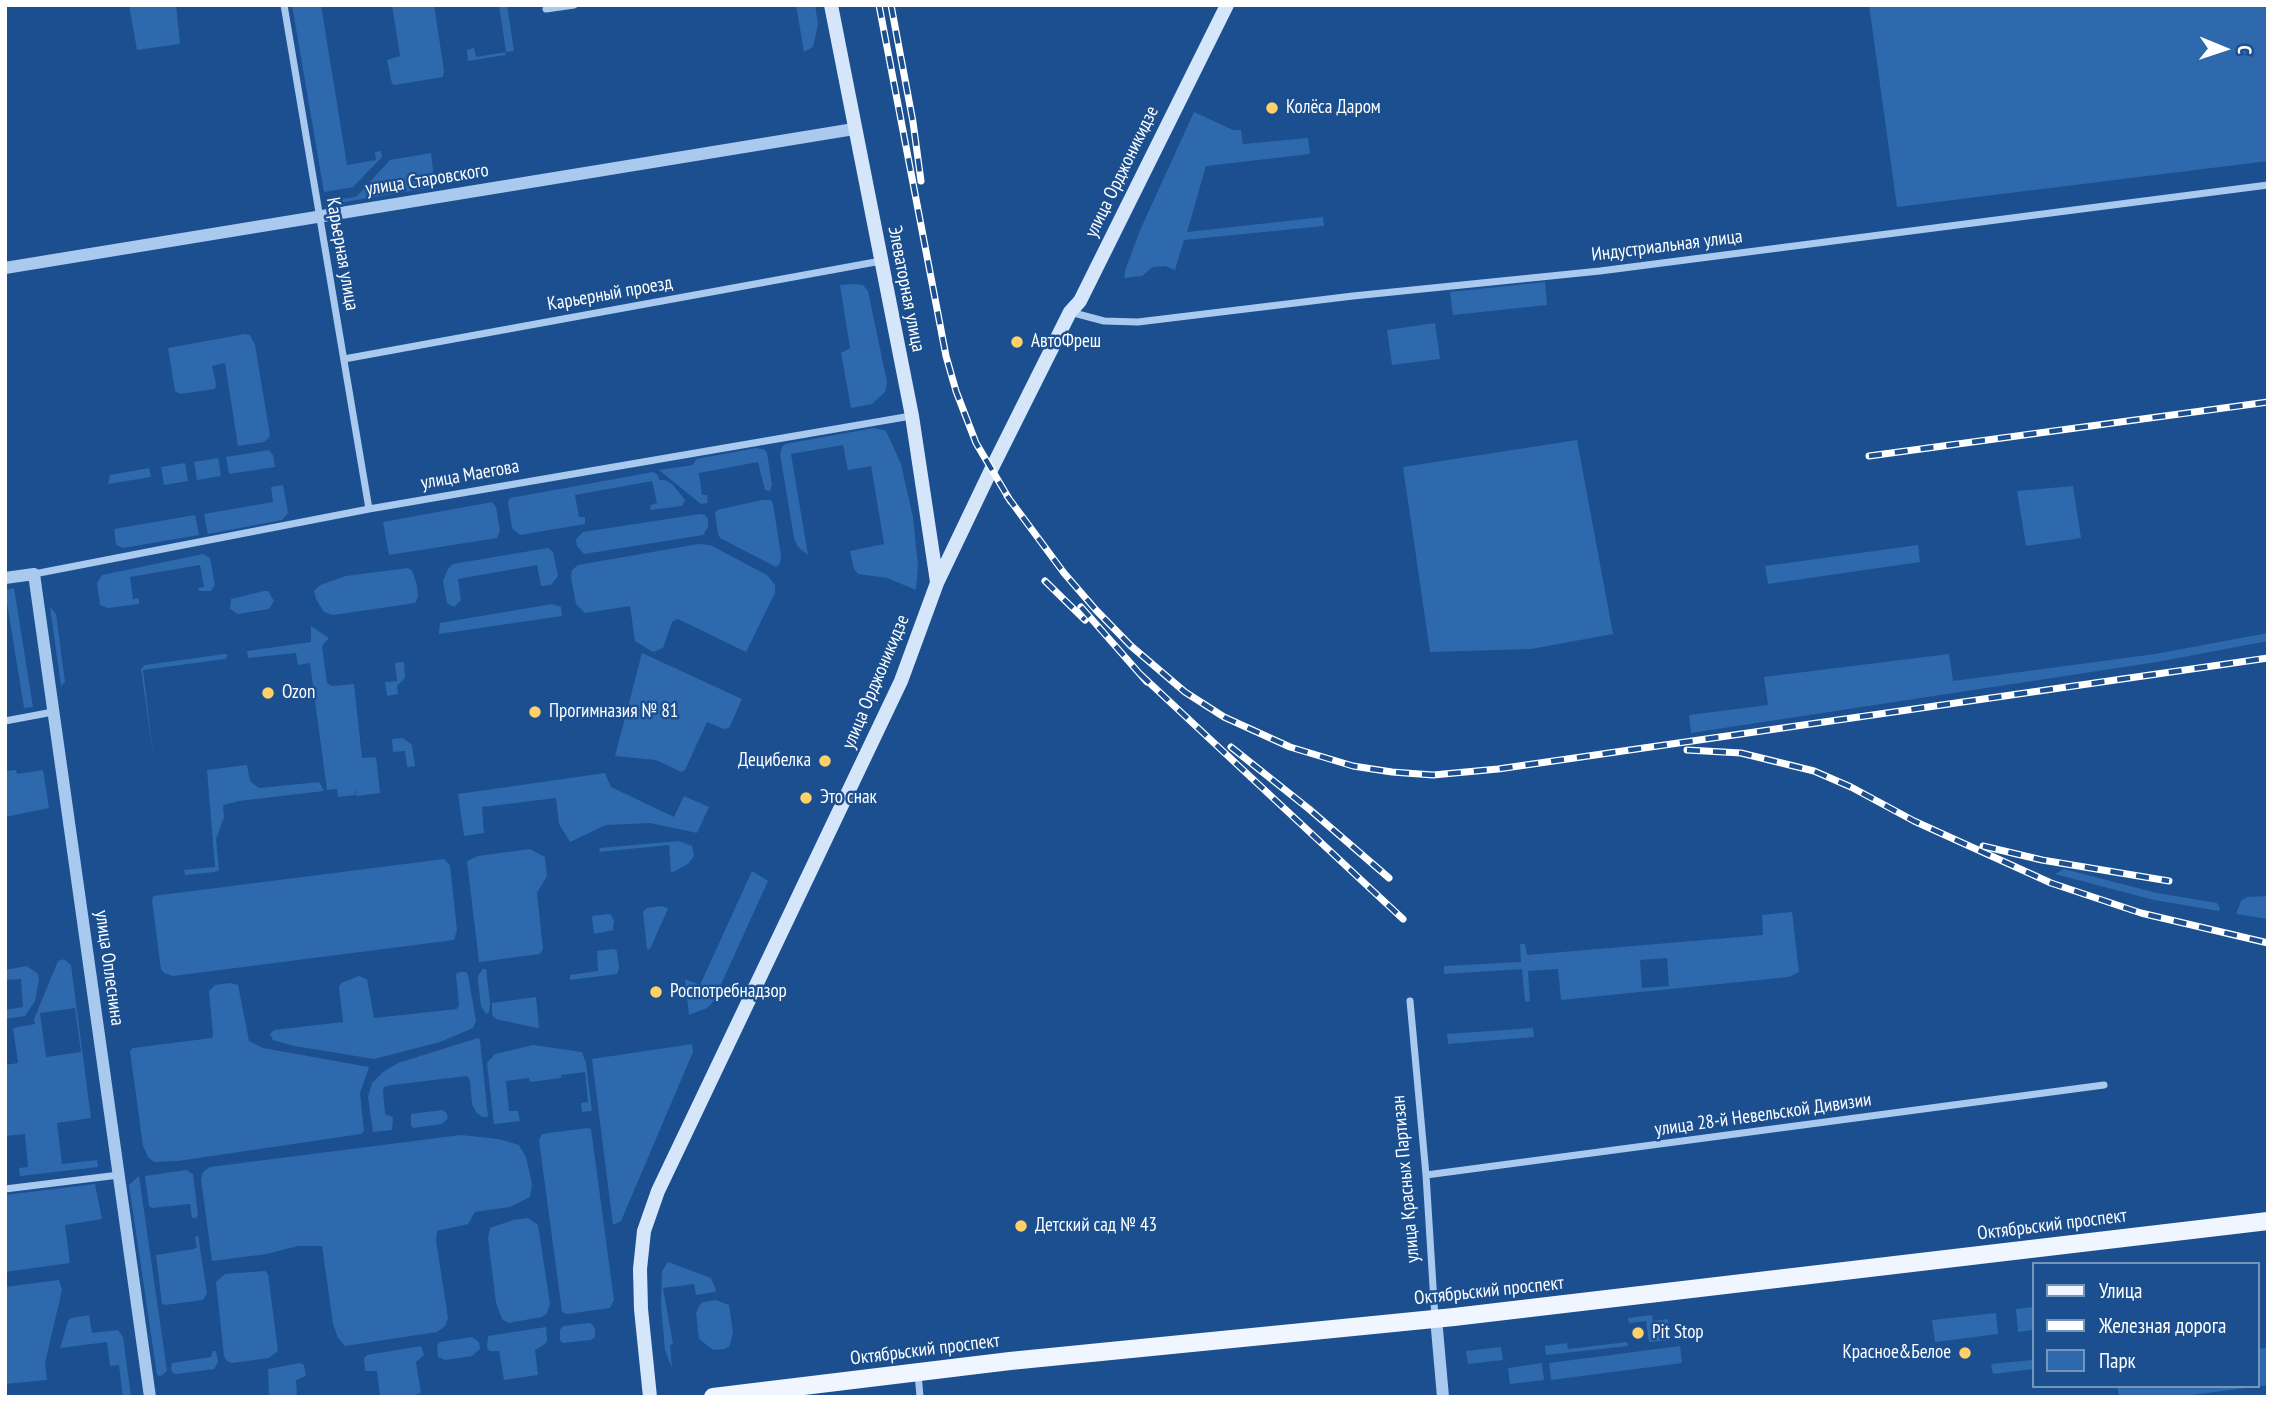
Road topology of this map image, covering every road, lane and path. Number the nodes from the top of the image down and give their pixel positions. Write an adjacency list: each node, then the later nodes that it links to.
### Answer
1 (284, 5): 8 (street, Карьерная улица)
2 (574, 5): 5 (street)
3 (831, 5): 6 (main road, Элеваторная улица)
4 (1227, 5): 11 (main road, улица Орджоникидзе)
5 (546, 9)
6 (854, 130): 8 (street, улица Старовского); 9 (main road, Элеваторная улица)
7 (2268, 185): 11 (street, Индустриальная улица)
8 (320, 217): 10 (street, улица Старовского); 12 (street, Карьерная улица)
9 (881, 261): 12 (street, Карьерный проезд); 13 (main road, Элеваторная улица)
10 (5, 268)
11 (1070, 312): 17 (main road, улица Орджоникидзе)
12 (344, 359): 14 (street, Карьерная улица)
13 (912, 416): 14 (street, улица Маегова); 17 (main road, Элеваторная улица)
14 (369, 509): 15 (street, улица Маегова)
15 (34, 574): 16 (street); 18 (street, улица Оплеснина)
16 (5, 578)
17 (937, 583): 29 (main road, улица Орджоникидзе)
18 (53, 712): 19 (street); 22 (street, улица Оплеснина)
19 (5, 721)
20 (1410, 1001): 23 (street, улица Красных Партизан)
21 (2104, 1085): 23 (street, улица 28-й Невельской Дивизии)
22 (119, 1175): 24 (street); 28 (street, улица Оплеснина)
23 (1426, 1175): 26 (street, улица Красных Партизан)
24 (5, 1189)
25 (2268, 1221): 26 (main road, Октябрьский проспект)
26 (1436, 1318): 27 (main road, Октябрьский проспект); 32 (street, улица Красных Партизан)
27 (917, 1372): 30 (main road, Октябрьский проспект); 31 (street)
28 (150, 1397)
29 (650, 1397)
30 (713, 1397)
31 (920, 1397)
32 (1443, 1397)

